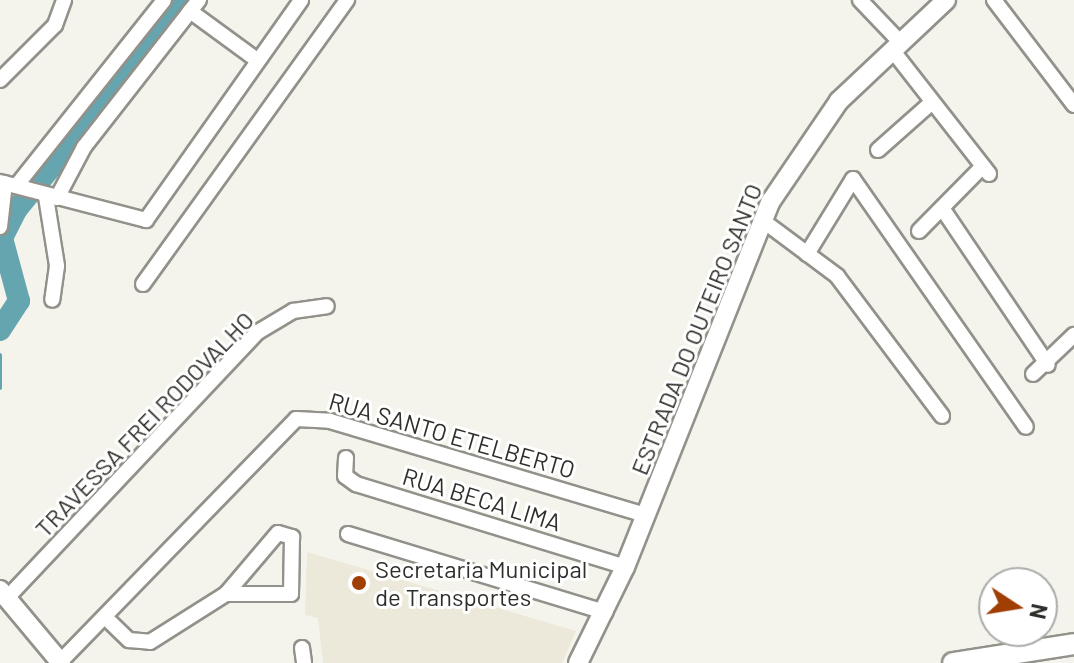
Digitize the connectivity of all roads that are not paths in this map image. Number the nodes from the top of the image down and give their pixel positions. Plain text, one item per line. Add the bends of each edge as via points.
1 (64, 0) edge
2 (164, 0) edge
3 (301, 0) edge
4 (347, 0) edge
5 (860, 0) edge
6 (946, 0) edge
7 (994, 0) edge
8 (195, 5) edge
9 (897, 47) junction
10 (257, 60) junction
11 (0, 80) edge
12 (932, 102) junction
13 (1074, 105) edge
14 (878, 150) dead end
15 (11, 185) edge
16 (49, 197) junction
17 (942, 208) junction
18 (762, 220) junction
19 (0, 227) edge
20 (919, 231) dead end
21 (807, 254) junction
22 (143, 284) dead end
23 (52, 300) dead end
24 (327, 306) dead end
25 (1074, 335) edge
26 (1048, 365) junction
27 (1033, 374) dead end
28 (942, 416) dead end
29 (1026, 427) dead end
30 (346, 458) dead end
31 (646, 515) junction
32 (348, 534) dead end
33 (625, 567) junction
34 (3, 594) edge
35 (226, 594) junction
36 (605, 612) junction
37 (106, 618) junction
38 (596, 632) junction
39 (1074, 644) edge
40 (1043, 654) edge
41 (60, 662) edge
42 (578, 663) edge
43 (588, 663) edge
44 (953, 663) edge

1 - 11 street via 55,25
2 - 15 street
3 - 10 street
4 - 22 street
5 - 9 street
6 - 9 street, ESTRADA DO OUTEIRO SANTO
7 - 13 street
8 - 10 street
8 - 16 street
9 - 12 street
9 - 18 street, ESTRADA DO OUTEIRO SANTO via 825,119
10 - 16 street via 146,220 123,219 77,197
12 - 14 street
12 - 17 street via 986,170
15 - 16 street
15 - 19 street
16 - 23 street via 44,219 57,266
17 - 20 street
17 - 26 street
18 - 21 street
18 - 31 street, ESTRADA DO OUTEIRO SANTO
21 - 28 street via 845,285
21 - 29 street via 853,179
24 - 34 street, TRAVESSA FREI RODOVALHO via 293,311 258,332
25 - 26 street
26 - 27 street
30 - 33 street, RUA BECA LIMA via 349,481
31 - 33 street, ESTRADA DO OUTEIRO SANTO
31 - 37 street, RUA SANTO ETELBERTO via 330,421 296,419
32 - 36 street
33 - 36 street, ESTRADA DO OUTEIRO SANTO
34 - 41 street
35 - 35 street via 291,594 292,537 278,533
35 - 37 street via 150,642 129,640
36 - 38 street, ESTRADA DO OUTEIRO SANTO
37 - 41 street, RUA SANTO ETELBERTO
38 - 42 street, ESTRADA DO OUTEIRO SANTO
38 - 43 street, ESTRADA DO OUTEIRO SANTO
39 - 40 main road
40 - 44 main road

